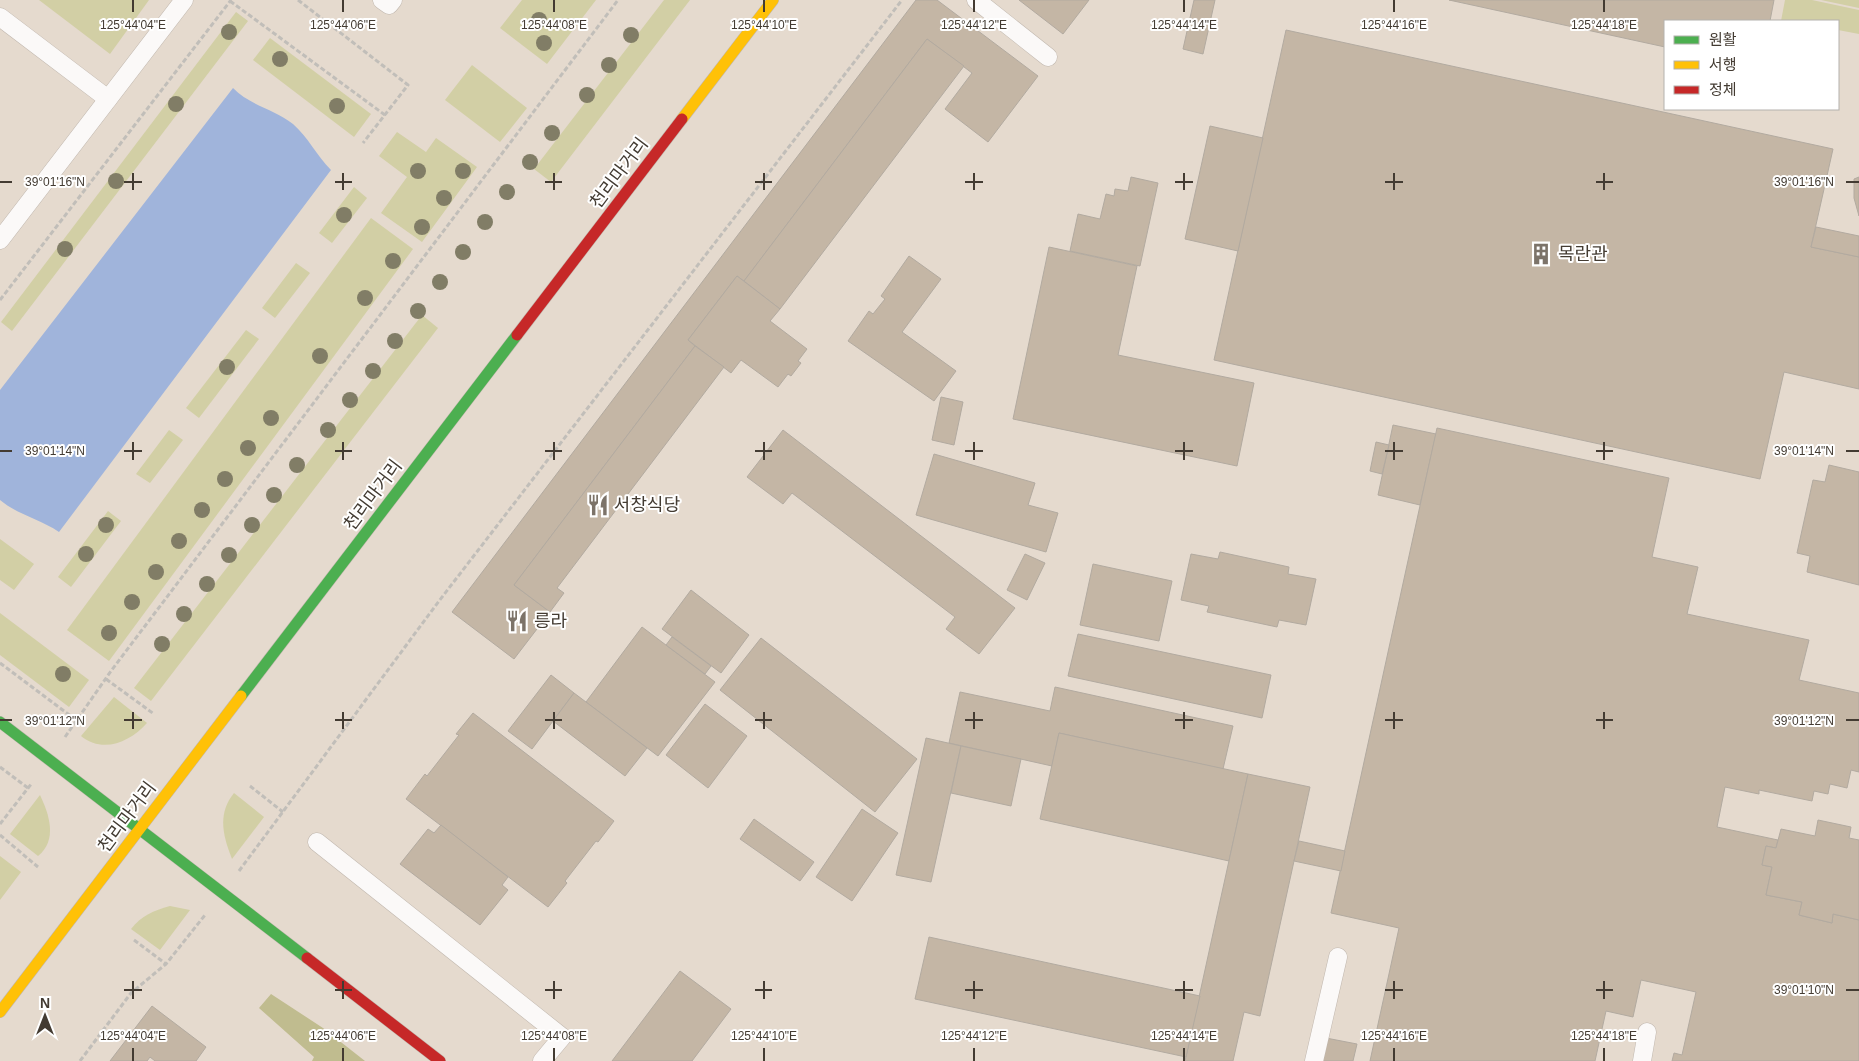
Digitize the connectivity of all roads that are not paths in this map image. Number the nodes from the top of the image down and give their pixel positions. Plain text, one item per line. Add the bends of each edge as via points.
1 (184, 0) edge
2 (382, 0) edge
3 (393, 0) edge
4 (774, 0) edge
5 (976, 0) edge
6 (0, 17) edge
7 (1048, 56) dead end
8 (108, 99) junction
9 (0, 240) edge
10 (0, 722) edge
11 (140, 829) junction
12 (317, 842) dead end
13 (1338, 957) dead end
14 (0, 1012) edge
15 (1647, 1032) dead end
16 (440, 1061) edge
17 (542, 1061) edge
18 (1314, 1061) edge
19 (1642, 1061) edge

1 - 8 lane
2 - 3 lane via 389,5
4 - 11 main road, 천리마거리
5 - 7 lane
6 - 8 lane
8 - 9 lane
10 - 11 main road
11 - 14 main road, 천리마거리
11 - 16 main road
12 - 17 lane via 562,1037
13 - 18 lane
15 - 19 lane

